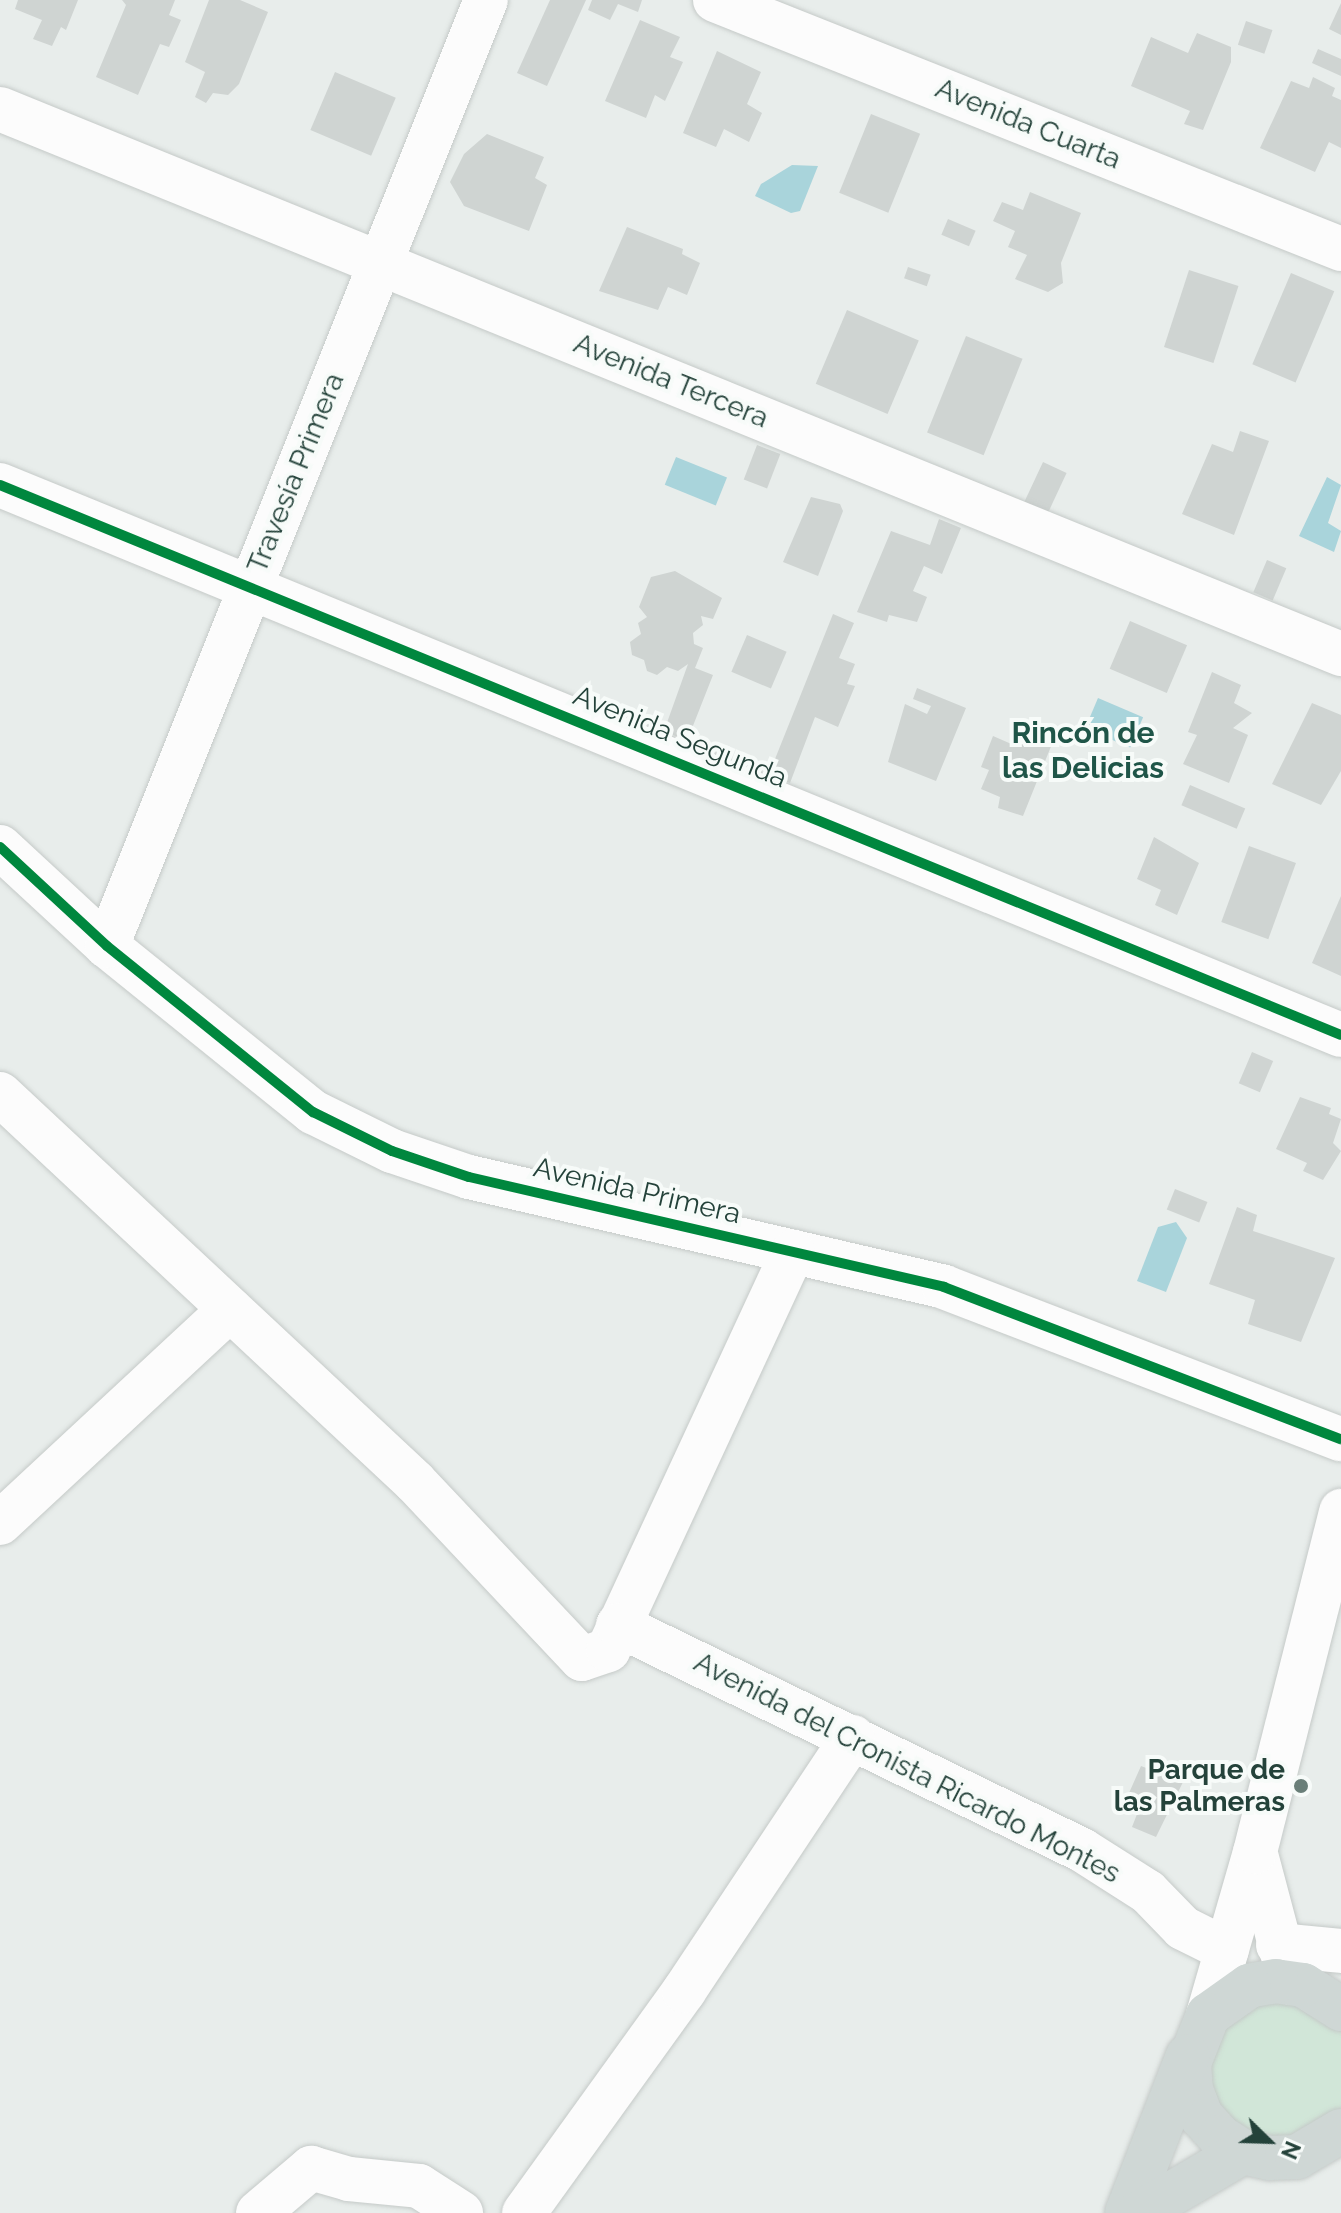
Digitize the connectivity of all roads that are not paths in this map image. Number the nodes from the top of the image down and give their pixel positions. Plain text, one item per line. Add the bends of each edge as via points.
1 (486, 0) edge
2 (715, 0) edge
3 (0, 109) edge
4 (1341, 249) edge
5 (380, 263) junction
6 (0, 485) edge
7 (250, 587) junction
8 (1341, 654) edge
9 (0, 847) edge
10 (107, 946) junction
11 (1341, 1035) edge
12 (0, 1094) edge
13 (793, 1252) junction
14 (230, 1309) junction
15 (1341, 1439) edge
16 (1340, 1522) edge
17 (0, 1523) edge
18 (618, 1625) junction
19 (853, 1737) junction
20 (1255, 1852) junction
21 (1227, 1950) junction
22 (1341, 1951) edge
23 (1284, 1964) junction
24 (1341, 2009) edge
25 (1202, 2025) junction
26 (1341, 2131) edge
27 (1243, 2152) junction
28 (258, 2213) edge
29 (461, 2213) edge
30 (524, 2213) edge
31 (1127, 2213) edge
32 (1139, 2213) edge

1 - 5 street, Travesía Primera
2 - 4 street, Avenida Cuarta
3 - 5 street, Avenida Tercera
5 - 7 street, Travesía Primera
5 - 8 street, Avenida Tercera
6 - 7 street, Avenida Segunda
7 - 10 street, Travesía Primera
7 - 11 street, Avenida Segunda
9 - 10 street, Avenida Primera
10 - 13 street, Avenida Primera via 313,1112 392,1151 469,1177
12 - 14 street
13 - 15 street, Avenida Primera via 944,1287
13 - 18 street
14 - 17 street
14 - 18 street via 415,1482 582,1659 608,1650
16 - 20 street
18 - 19 street, Avenida del Cronista Ricardo Montes
19 - 21 street, Avenida del Cronista Ricardo Montes via 1082,1850 1148,1892 1183,1928
19 - 30 street via 684,1991
20 - 21 street
20 - 23 street
21 - 25 street
22 - 23 street
23 - 24 main road
23 - 25 main road
25 - 27 main road via 1189,2063 1191,2090 1201,2116
25 - 31 main road
26 - 27 main road via 1297,2157
27 - 32 main road
28 - 29 street via 311,2168 349,2179 419,2186

